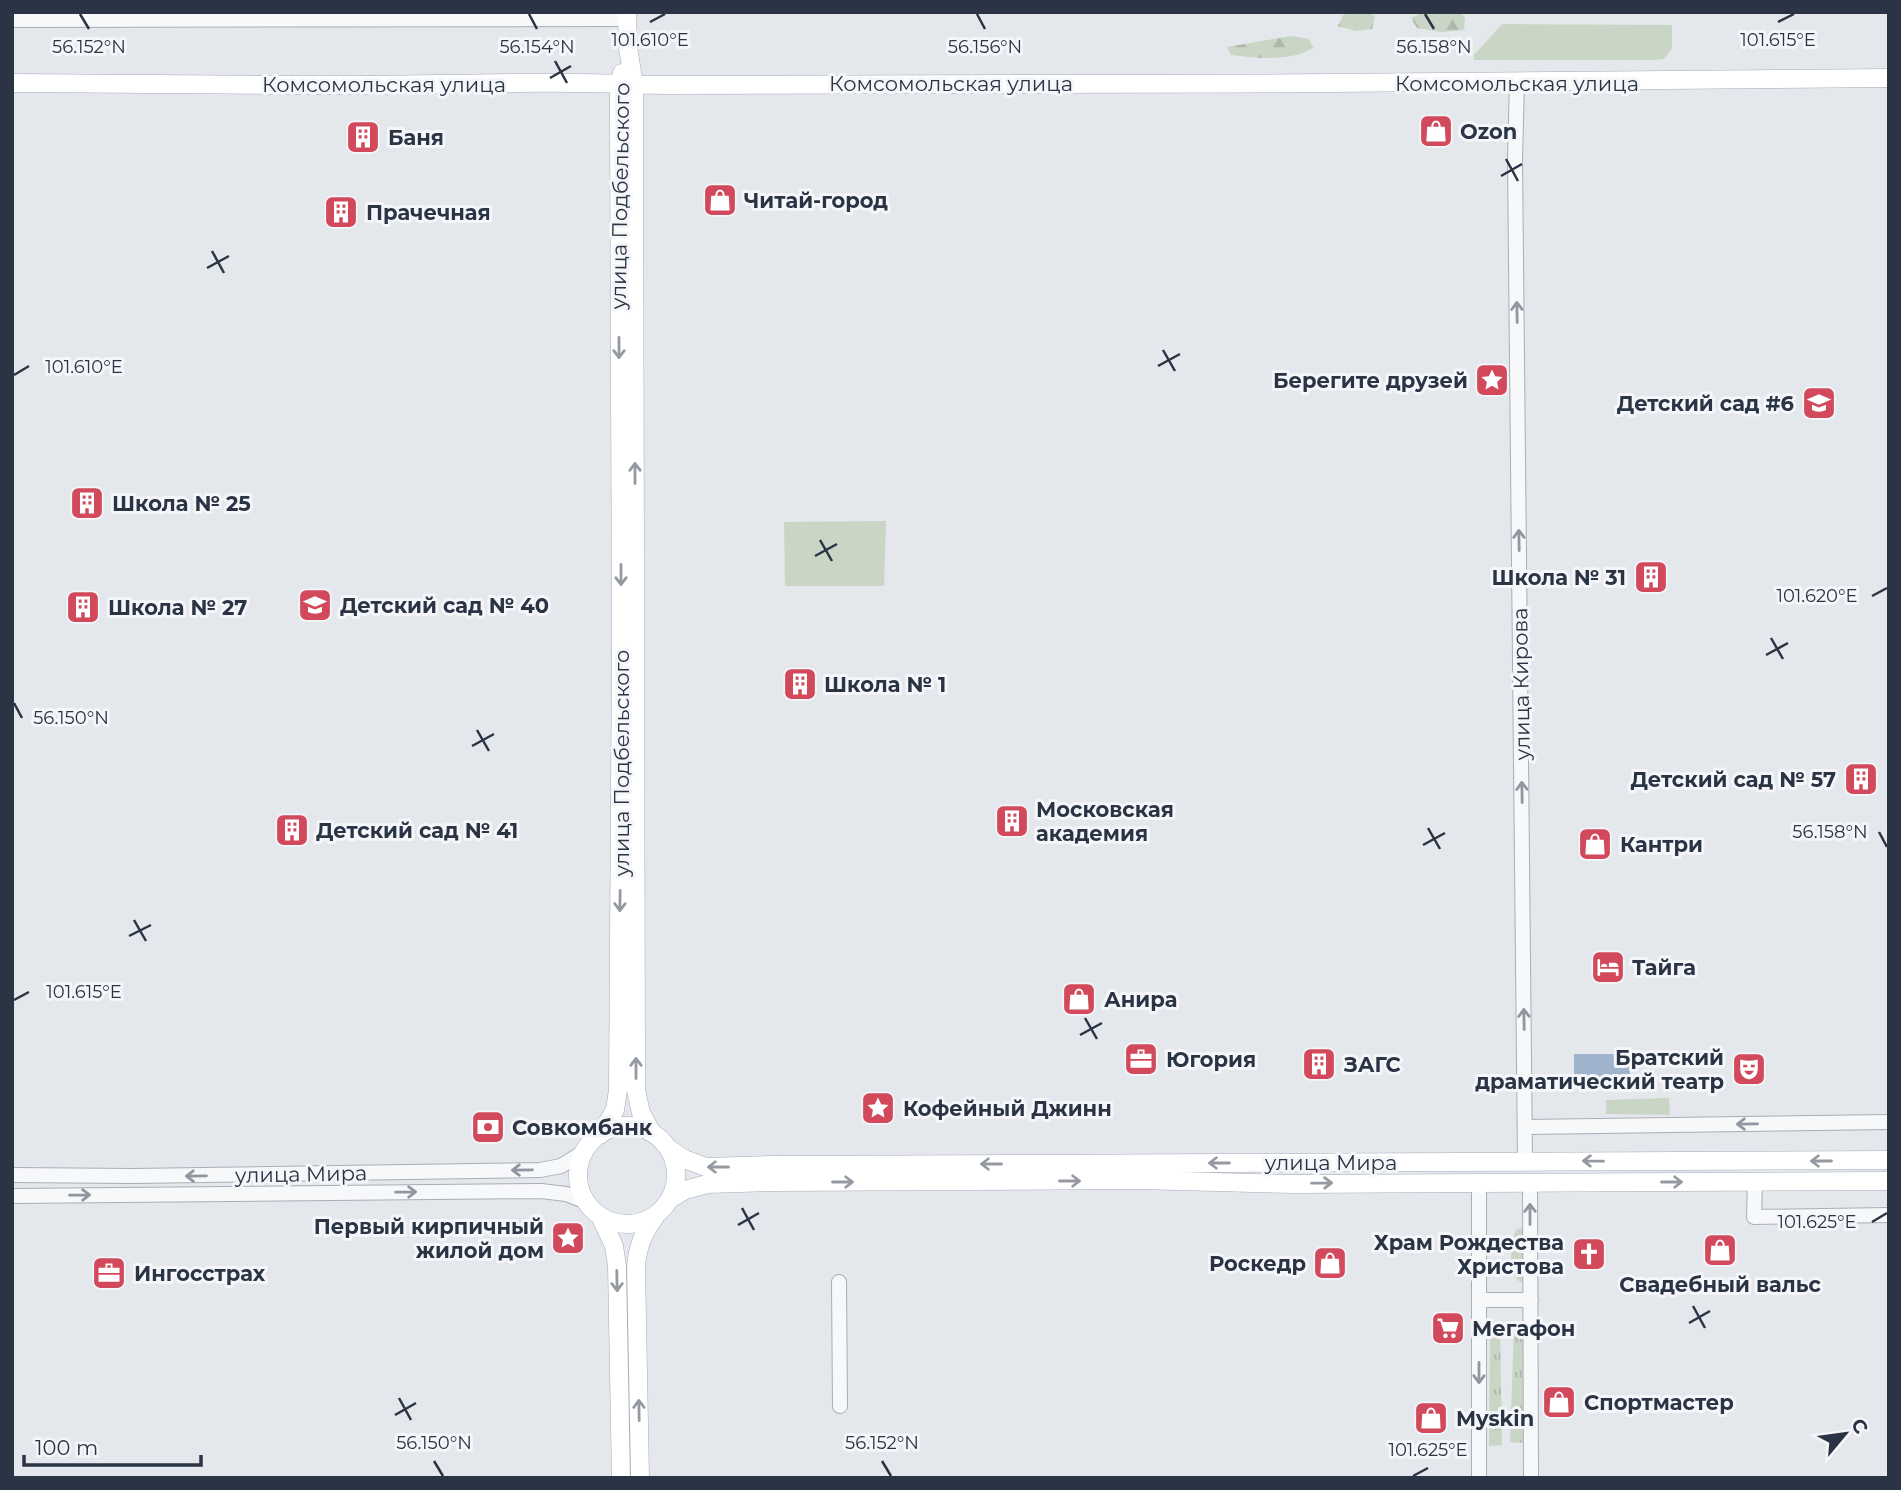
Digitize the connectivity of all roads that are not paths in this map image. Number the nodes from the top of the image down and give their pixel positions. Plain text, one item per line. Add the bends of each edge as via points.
1 (627, 15) edge
2 (154, 16) edge
3 (12, 20) edge
4 (1889, 78) edge
5 (1517, 80) junction
6 (12, 83) edge
7 (627, 84) junction
8 (626, 283) junction
9 (1889, 1122) edge
10 (1525, 1126) junction
11 (652, 1133) junction
12 (600, 1135) junction
13 (668, 1148) junction
14 (585, 1151) junction
15 (1889, 1160) edge
16 (1525, 1161) junction
17 (1621, 1162) junction
18 (1294, 1163) junction
19 (774, 1174) junction
20 (12, 1175) edge
21 (1889, 1181) edge
22 (1479, 1182) junction
23 (1530, 1182) junction
24 (1622, 1182) junction
25 (1755, 1182) junction
26 (1294, 1184) junction
27 (12, 1196) edge
28 (670, 1199) junction
29 (586, 1202) junction
30 (657, 1214) junction
31 (1889, 1215) edge
32 (600, 1216) junction
33 (839, 1282) dead end
34 (1479, 1300) junction
35 (1531, 1300) junction
36 (840, 1406) dead end
37 (621, 1478) edge
38 (640, 1478) edge
39 (1479, 1478) edge
40 (1531, 1478) edge

1 - 2 street
1 - 7 main road, улица Подбельского
2 - 3 street
4 - 5 main road, Комсомольская улица
5 - 7 main road, Комсомольская улица
10 -> 5 street, улица Кирова
6 - 7 main road, Комсомольская улица
7 - 8 main road, улица Подбельского
11 -> 8 main road, улица Подбельского via 636,1090 637,809
8 -> 12 main road, улица Подбельского via 618,1083 615,1110
9 -> 10 street
10 - 16 street, улица Кирова
11 - 12 main road via 631,1126
11 - 13 main road
12 - 14 main road
19 -> 13 main road via 706,1167
13 - 28 main road via 676,1178
14 -> 20 street, улица Мира via 561,1166 540,1170
14 - 29 main road via 579,1172
15 -> 17 main road, улица Мира
17 -> 16 main road, улица Мира
16 - 18 main road, улица Мира
17 - 24 main road
18 -> 19 main road, улица Мира
18 - 26 main road
19 -> 26 main road, улица Мира
19 - 28 main road via 707,1184
21 - 25 main road, улица Мира
22 - 23 main road, улица Мира
26 -> 22 main road, улица Мира
22 - 34 street
23 - 24 main road, улица Мира
35 -> 23 street
24 -> 25 main road, улица Мира
25 - 31 street via 1754,1217
27 -> 29 street, улица Мира via 541,1191
28 - 30 main road
29 - 32 main road
30 - 32 main road via 629,1224
38 -> 30 main road via 636,1266 643,1233
32 -> 37 main road via 614,1246 617,1266
33 - 36 street
34 - 35 street
34 -> 39 street
35 - 40 street

